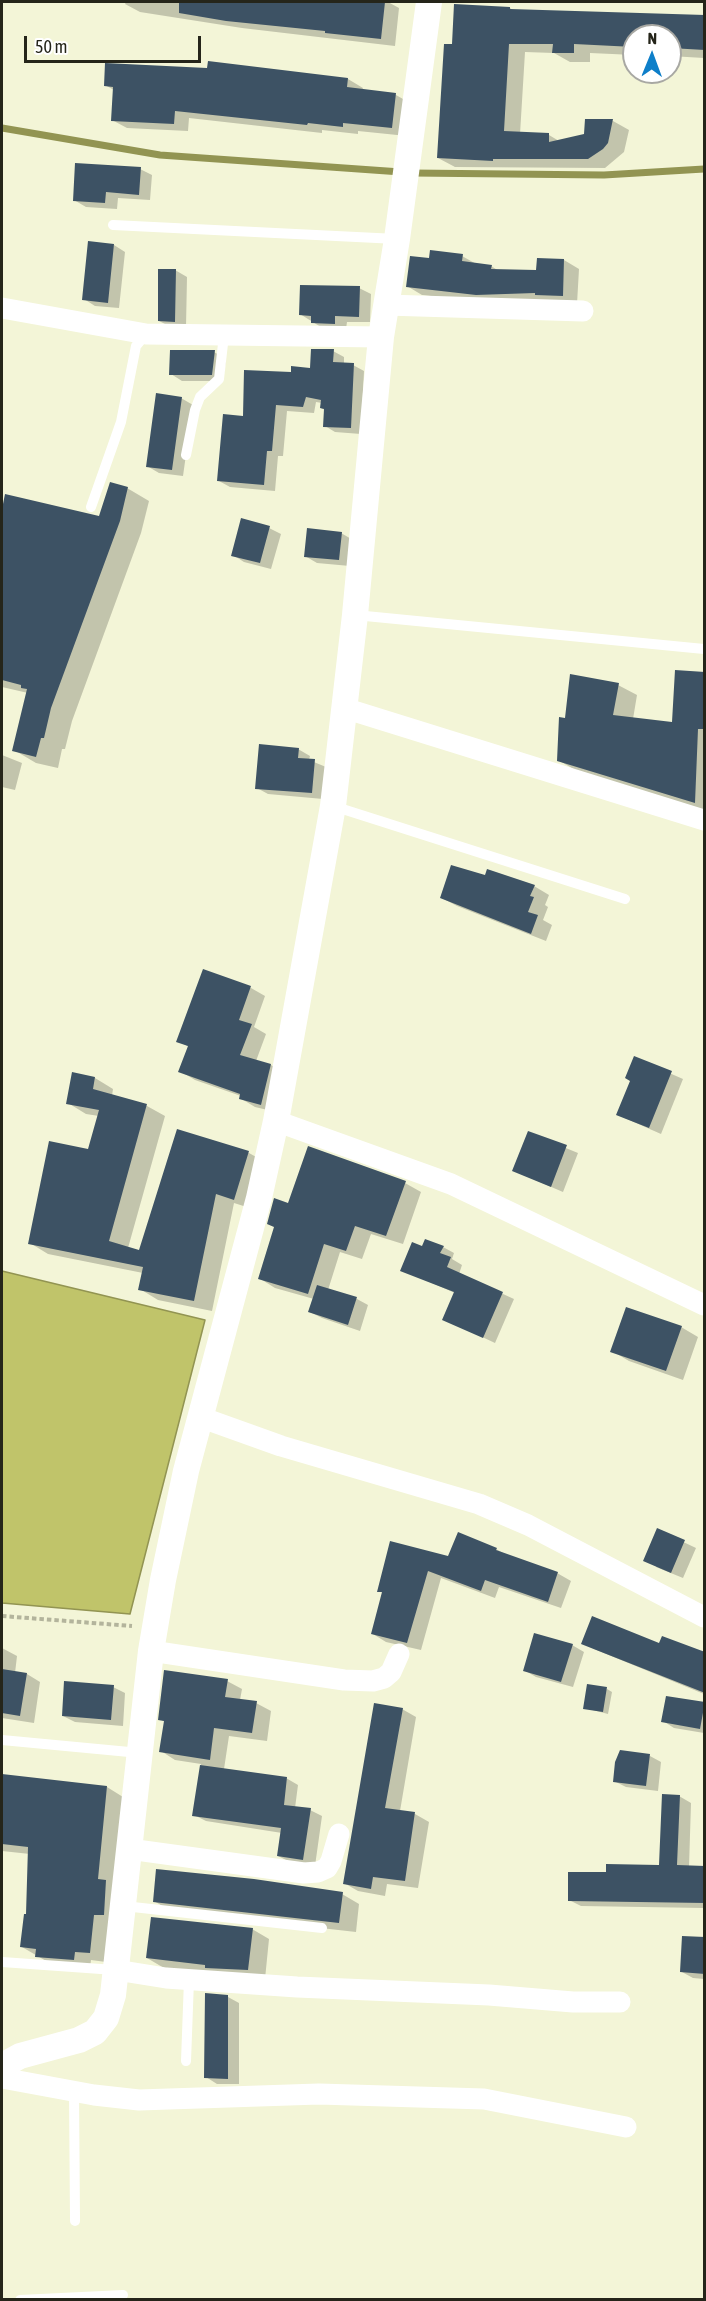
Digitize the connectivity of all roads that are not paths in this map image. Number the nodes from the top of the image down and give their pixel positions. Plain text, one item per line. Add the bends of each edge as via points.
1 (429, 2) edge
2 (113, 225) dead end
3 (397, 239) junction
4 (386, 305) junction
5 (2, 308) edge
6 (583, 311) dead end
7 (146, 334) junction
8 (224, 335) junction
9 (381, 337) junction
10 (186, 455) dead end
11 (90, 507) dead end
12 (355, 615) junction
13 (705, 649) edge
14 (344, 708) junction
15 (333, 806) junction
16 (705, 820) edge
17 (625, 899) dead end
18 (276, 1121) junction
19 (705, 1305) edge
20 (200, 1417) junction
21 (705, 1617) edge
22 (153, 1639) junction
23 (399, 1654) dead end
24 (2, 1740) edge
25 (140, 1753) junction
26 (339, 1834) dead end
27 (129, 1849) junction
28 (123, 1906) junction
29 (322, 1928) dead end
30 (2, 1962) edge
31 (116, 1970) junction
32 (189, 1980) junction
33 (620, 2001) dead end
34 (186, 2061) dead end
35 (3, 2067) edge
36 (74, 2091) junction
37 (626, 2127) dead end
38 (75, 2221) dead end
39 (123, 2295) dead end
40 (20, 2300) edge

1 - 3 street
2 - 3 lane
3 - 4 street
4 - 6 street
4 - 9 street
5 - 7 street
7 - 8 street
7 - 11 lane via 136,346 121,422
8 - 9 street
8 - 10 lane via 219,379 200,397
9 - 12 street
12 - 13 lane
12 - 14 street
14 - 15 street
14 - 16 street
15 - 17 lane
15 - 18 street
18 - 19 street via 451,1184
18 - 20 street
20 - 21 street via 280,1446 479,1504 528,1525
20 - 22 street
22 - 23 street via 344,1680 384,1678 392,1672
22 - 25 street
24 - 25 lane
25 - 27 street
26 - 27 street via 327,1868 304,1873
27 - 28 street
28 - 29 lane
28 - 31 street
30 - 31 lane
31 - 32 street
31 - 35 street via 106,2018 95,2032 20,2056
32 - 33 street via 573,2002
32 - 34 lane
35 - 36 street
36 - 37 street via 139,2100 319,2094 484,2099
36 - 38 lane
39 - 40 lane

